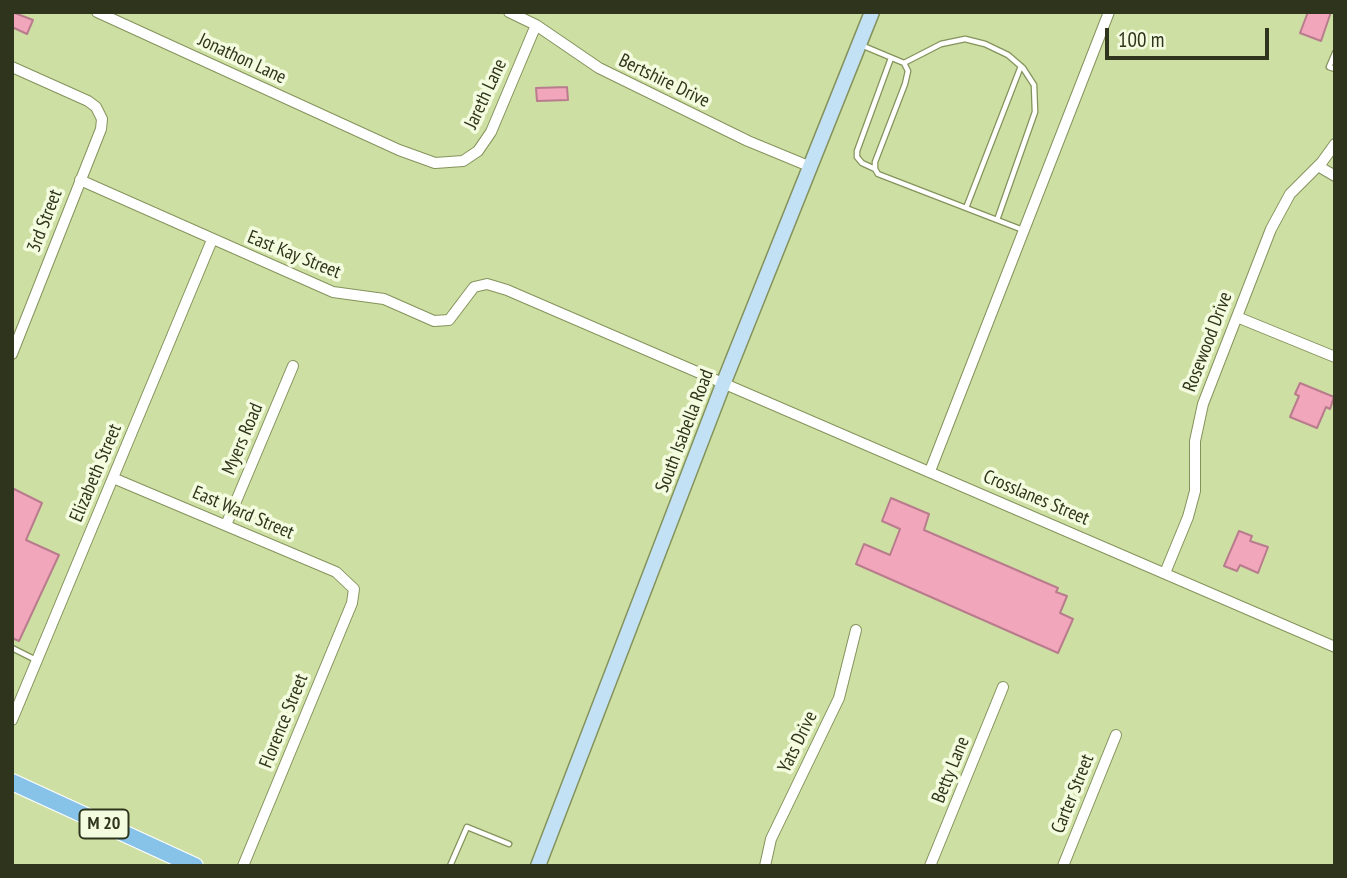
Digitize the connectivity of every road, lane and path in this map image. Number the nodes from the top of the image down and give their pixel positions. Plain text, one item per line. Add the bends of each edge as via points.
1 (97, 12) edge
2 (509, 12) edge
3 (873, 12) edge
4 (1109, 12) edge
5 (536, 25) junction
6 (860, 44) junction
7 (1335, 53) edge
8 (891, 58) junction
9 (904, 63) junction
10 (1021, 66) junction
11 (12, 67) edge
12 (1335, 69) edge
13 (372, 138) joint
14 (1335, 144) edge
15 (1318, 166) junction
16 (811, 167) junction
17 (875, 169) junction
18 (1335, 176) edge
19 (80, 180) junction
20 (966, 208) junction
21 (997, 220) junction
22 (1024, 230) junction
23 (212, 240) junction
24 (1237, 317) junction
25 (12, 354) edge
26 (1335, 357) edge
27 (293, 366) dead end
28 (724, 382) junction
29 (930, 471) junction
30 (113, 478) junction
31 (226, 525) junction
32 (1165, 573) junction
33 (354, 589) joint
34 (856, 630) dead end
35 (1335, 647) edge
36 (14, 649) edge
37 (12, 659) edge
38 (37, 661) junction
39 (1003, 687) dead end
40 (12, 720) edge
41 (1116, 735) dead end
42 (12, 782) edge
43 (509, 844) dead end
44 (195, 866) edge
45 (243, 866) edge
46 (450, 866) edge
47 (538, 866) edge
48 (765, 866) edge
49 (930, 866) edge
50 (1063, 866) edge

1 - 13 street, Jonathon Lane
2 - 5 street, Bertshire Drive
3 - 6 main road, South Isabella Road
4 - 22 street
5 - 13 street, Jareth Lane via 491,132 471,156 435,163
5 - 16 street, Bertshire Drive via 599,68
6 - 8 lane
6 - 16 main road, South Isabella Road
7 - 12 lane via 1329,67
8 - 9 lane
8 - 17 lane via 857,151 862,163
9 - 10 lane via 941,44 965,39 1008,55
9 - 17 lane via 908,71 905,84
10 - 20 lane
10 - 21 lane via 1034,85 1035,112
11 - 19 street via 96,107 101,129
14 - 15 street, Rosewood Drive
15 - 18 street
15 - 24 street, Rosewood Drive via 1280,210
16 - 28 main road, South Isabella Road
17 - 20 lane
19 - 23 street, East Kay Street
19 - 25 street, 3rd Street
20 - 21 lane
21 - 22 lane
22 - 29 street
23 - 28 street, East Kay Street via 332,292 384,299 434,321 449,320 474,286 487,284
23 - 30 street, Elizabeth Street
24 - 26 street
24 - 32 street, Rosewood Drive via 1197,424 1195,491
27 - 31 street, Myers Road
28 - 29 street, Crosslanes Street
28 - 47 main road, South Isabella Road
29 - 32 street, Crosslanes Street
30 - 31 street, East Ward Street
30 - 38 street, Elizabeth Street
31 - 33 street, East Ward Street via 336,572
32 - 35 street, Crosslanes Street
33 - 45 street, Florence Street
34 - 48 street, Yats Drive via 839,698 771,839
36 - 37 lane
36 - 38 lane
38 - 40 street, Elizabeth Street
39 - 49 street, Betty Lane
41 - 50 street, Carter Street
42 - 44 main road, M 20
43 - 46 lane via 467,827

